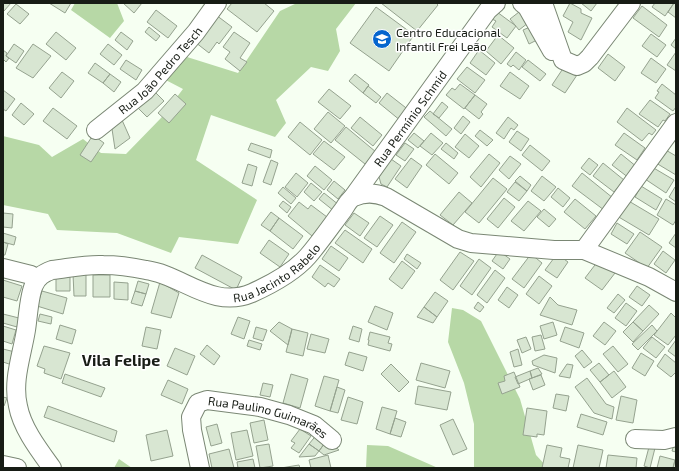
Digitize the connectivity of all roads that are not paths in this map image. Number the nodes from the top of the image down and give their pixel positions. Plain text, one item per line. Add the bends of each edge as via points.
1 (217, 3) edge
2 (496, 3) edge
3 (522, 3) edge
4 (543, 3) edge
5 (631, 3) edge
6 (563, 60) junction
7 (676, 123) edge
8 (96, 130) dead end
9 (352, 197) junction
10 (584, 250) junction
11 (3, 268) edge
12 (36, 280) junction
13 (676, 292) edge
14 (12, 413) edge
15 (676, 437) edge
16 (635, 439) dead end
17 (332, 440) dead end
18 (3, 465) edge
19 (17, 468) edge
20 (52, 468) edge
21 (200, 468) edge

1 - 8 street, Rua João Pedro Tesch via 196,32 145,91
2 - 9 street, Rua Permínio Schmid via 488,10
3 - 6 street via 527,7 551,50
4 - 6 street
5 - 6 street via 590,58 577,66
7 - 10 street
9 - 10 street via 376,193 458,239 471,243
9 - 12 street, Rua Jacinto Rabelo via 297,267 241,297 230,298 197,290 171,277 147,270 102,265 52,270
10 - 13 street via 649,277
11 - 12 street via 31,275
12 - 14 street
14 - 20 street
15 - 16 street via 664,440
17 - 21 street, Rua Paulino Guimarães via 314,425 289,415 260,407 207,400 198,404 191,417
18 - 19 street

